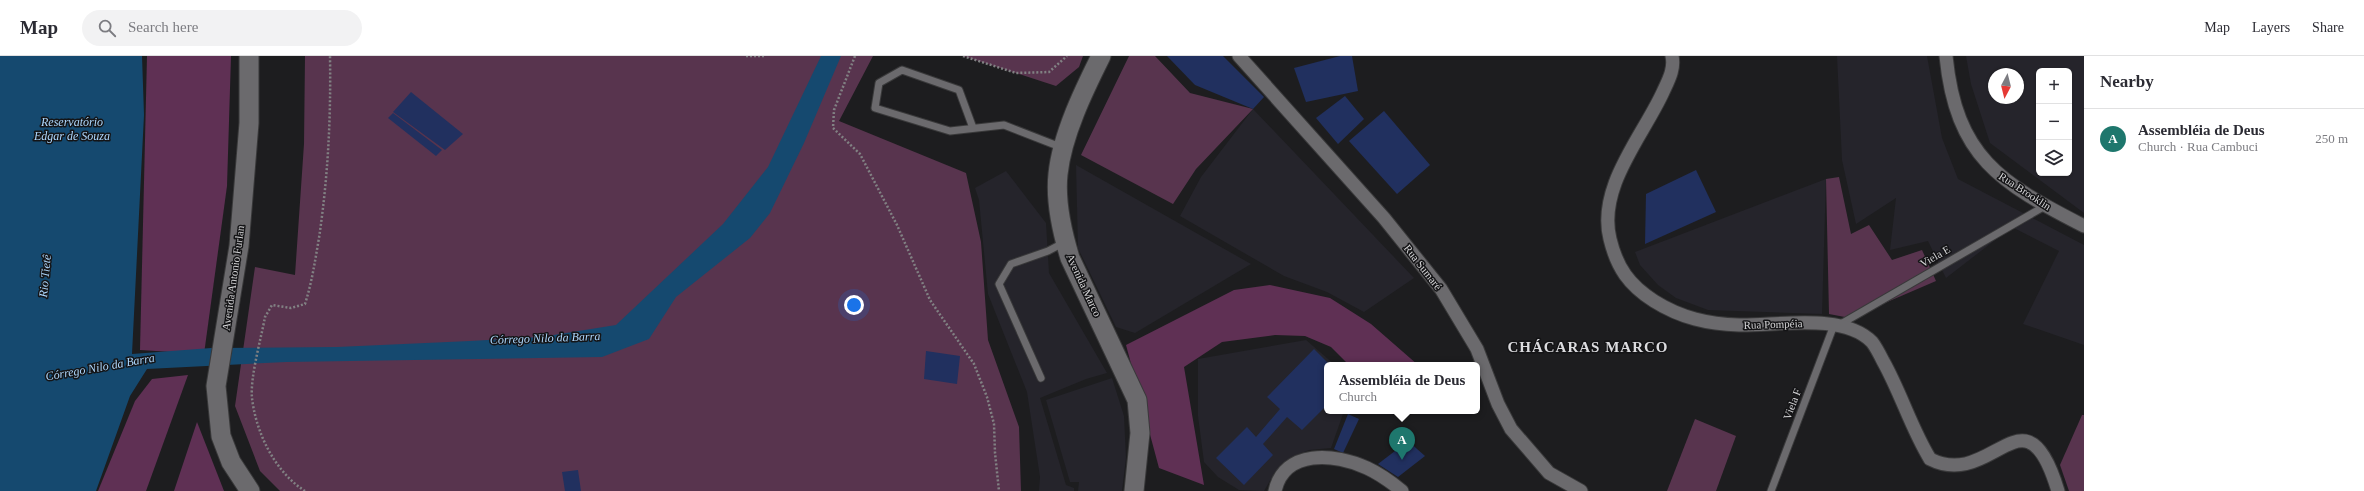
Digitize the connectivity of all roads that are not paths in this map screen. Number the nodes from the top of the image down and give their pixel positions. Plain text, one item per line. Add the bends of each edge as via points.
1 (249, 56) edge
2 (1101, 56) edge
3 (1239, 56) edge
4 (1672, 56) edge
5 (1946, 56) edge
6 (973, 128) junction
7 (1063, 148) junction
8 (2045, 206) junction
9 (2084, 226) edge
10 (1065, 242) junction
11 (1836, 325) junction
12 (1041, 378) dead end
13 (250, 491) edge
14 (1134, 491) edge
15 (1275, 491) edge
16 (1402, 491) edge
17 (1581, 491) edge
18 (1771, 491) edge
19 (2058, 491) edge

1 - 13 main road, Avenida Antonio Furlan via 249,123 239,246 216,386 221,436 231,462
2 - 7 main road, Avenida Marco via 1079,103
3 - 17 street, Rua Sumaré via 1384,218 1441,289 1477,349 1498,404 1511,429 1549,473
4 - 11 street, Rua Pompéia via 1671,76 1612,189 1608,219 1609,236 1616,263 1646,296 1671,312 1693,320 1740,325 1804,322
5 - 8 street, Rua Brooklin via 1954,106 1965,132 1998,175
6 - 6 lane via 950,131 875,108 879,83 902,70 959,90
6 - 7 lane via 1004,125
7 - 10 main road, Avenida Marco via 1058,173 1058,199
8 - 9 street, Rua Brooklin
8 - 11 lane, Viela E
10 - 12 lane via 1011,264 999,284
10 - 14 main road, Avenida Marco via 1070,258 1137,400 1140,433
11 - 18 lane, Viela F
11 - 19 street, Rua Pompéia via 1872,342 1893,379 1930,459 1942,466 1963,468 2015,443 2032,443 2041,450
15 - 16 street via 1276,483 1290,465 1304,458 1318,457 1365,467

